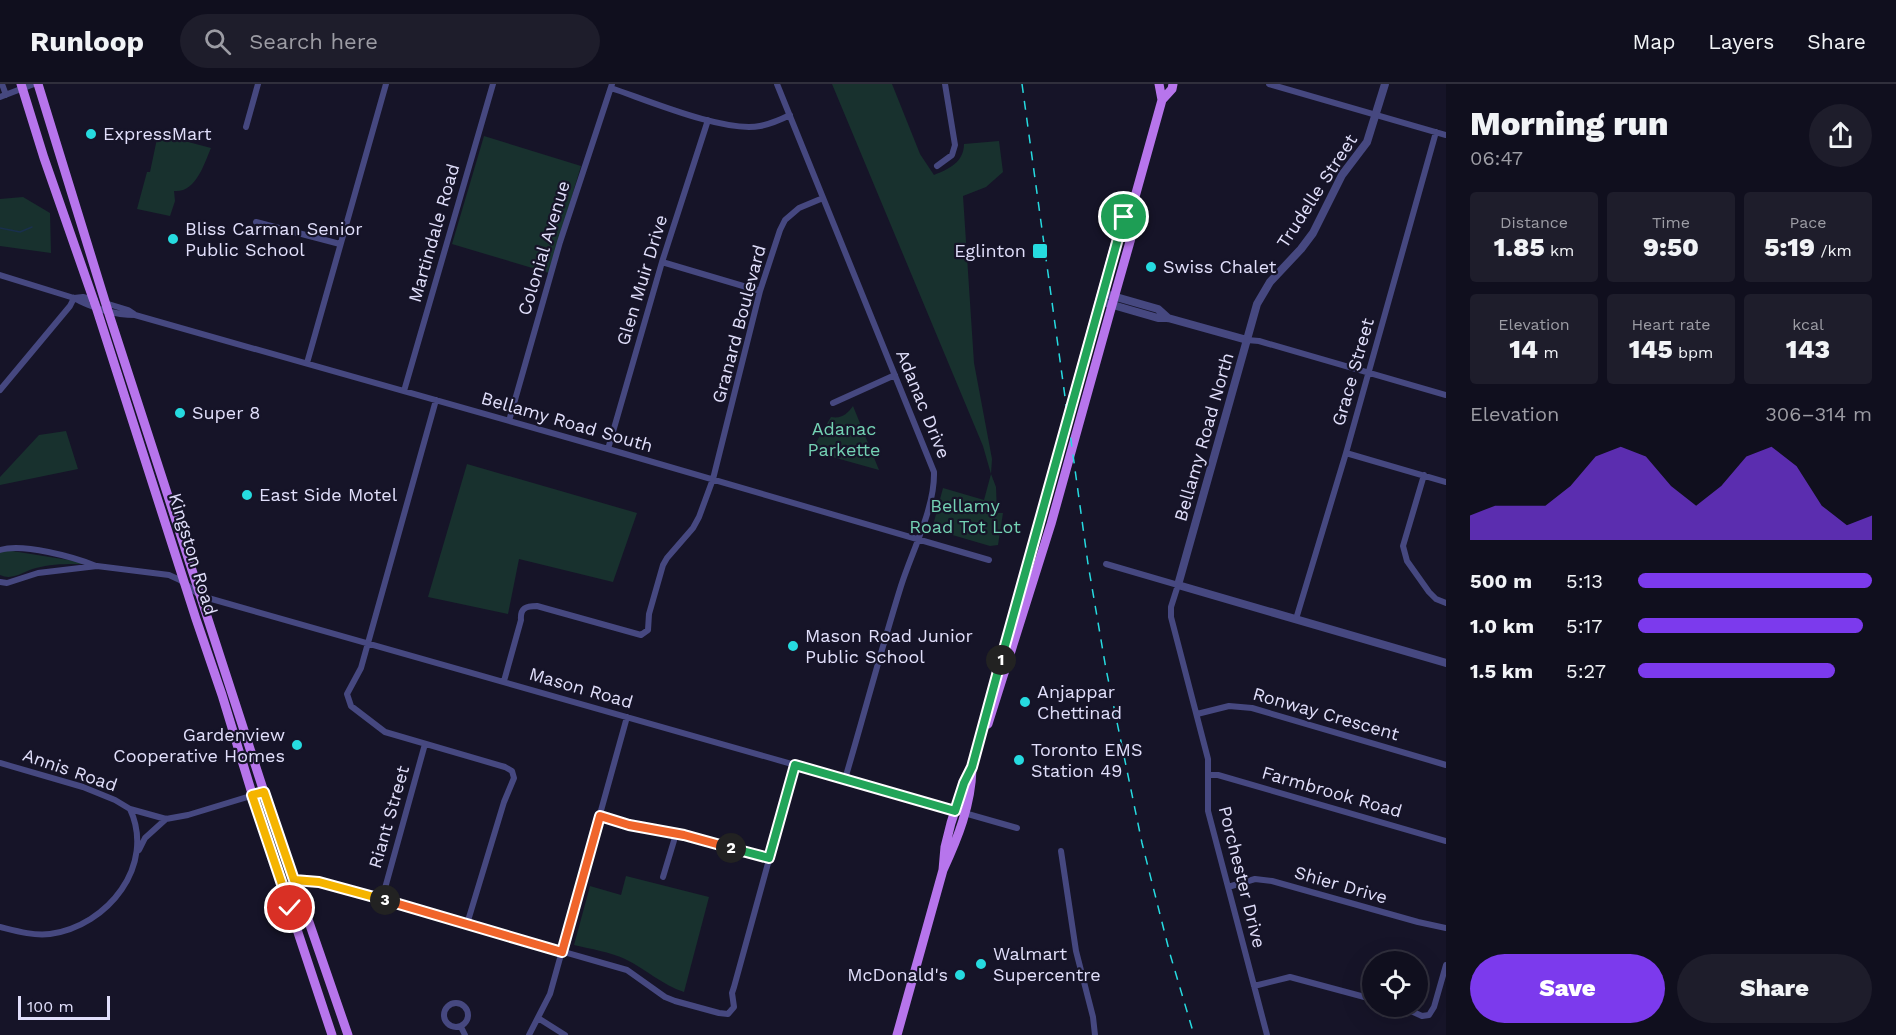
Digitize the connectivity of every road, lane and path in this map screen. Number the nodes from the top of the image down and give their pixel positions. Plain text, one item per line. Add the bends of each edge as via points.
1 (2, 84) edge
2 (36, 84) edge
3 (258, 84) edge
4 (386, 84) edge
5 (493, 84) edge
6 (777, 84) edge
7 (945, 84) edge
8 (1159, 84) edge
9 (1173, 84) edge
10 (1269, 84) edge
11 (1385, 84) edge
12 (22, 86) edge
13 (611, 86) edge
14 (3, 96) edge
15 (1162, 100) junction
16 (790, 115) junction
17 (1376, 115) junction
18 (708, 120) junction
19 (246, 128) dead end
20 (1436, 132) junction
21 (1446, 135) edge
22 (937, 166) dead end
23 (823, 198) junction
24 (1133, 204) junction
25 (256, 222) dead end
26 (340, 244) junction
27 (662, 262) junction
28 (0, 275) edge
29 (760, 291) junction
30 (1101, 297) junction
31 (74, 298) junction
32 (1114, 301) junction
33 (101, 305) junction
34 (1247, 340) junction
35 (306, 363) junction
36 (1369, 373) junction
37 (895, 375) junction
38 (0, 390) edge
39 (404, 391) junction
40 (1446, 395) edge
41 (436, 400) junction
42 (833, 403) dead end
43 (509, 421) junction
44 (608, 449) junction
45 (1346, 453) junction
46 (1424, 475) junction
47 (713, 479) junction
48 (1446, 482) edge
49 (920, 538) junction
50 (0, 550) edge
51 (989, 560) dead end
52 (1106, 564) dead end
53 (97, 566) junction
54 (0, 582) edge
55 (188, 585) junction
56 (1178, 585) junction
57 (201, 596) junction
58 (1446, 603) edge
59 (1296, 619) junction
60 (367, 643) junction
61 (1446, 663) edge
62 (504, 681) junction
63 (1197, 714) junction
64 (627, 717) junction
65 (981, 737) junction
66 (425, 744) junction
67 (243, 761) junction
68 (0, 763) edge
69 (255, 763) junction
70 (795, 765) junction
71 (1446, 765) edge
72 (972, 767) junction
73 (1209, 775) junction
74 (845, 779) junction
75 (264, 792) junction
76 (252, 795) junction
77 (130, 808) junction
78 (955, 811) junction
79 (965, 814) junction
80 (600, 816) junction
81 (166, 819) junction
82 (1017, 828) dead end
83 (676, 834) junction
84 (1446, 841) edge
85 (1061, 851) dead end
86 (138, 853) junction
87 (769, 858) junction
88 (943, 870) junction
89 (663, 877) dead end
90 (294, 880) junction
91 (1228, 887) junction
92 (381, 899) junction
93 (467, 924) junction
94 (0, 927) edge
95 (1446, 928) edge
96 (562, 952) junction
97 (1446, 965) edge
98 (1254, 986) junction
99 (1362, 996) edge
100 (1428, 1015) edge
101 (538, 1018) junction
102 (461, 1027) junction
103 (332, 1035) edge
104 (348, 1035) edge
105 (465, 1035) edge
106 (529, 1035) edge
107 (565, 1035) edge
108 (897, 1035) edge
109 (1095, 1035) edge
110 (1267, 1035) edge

1 - 14 street
2 - 12 street
2 - 33 main road, Kingston Road
3 - 19 street
4 - 26 street
5 - 39 street, Martindale Road
6 - 16 street, Adanac Drive
7 - 22 street via 955,145 952,155
8 - 15 main road
9 - 15 main road
10 - 17 street
11 - 17 street, Trudelle Street
12 - 14 street
12 - 33 main road, Kingston Road via 44,158
13 - 18 street
13 - 43 street, Colonial Avenue via 560,242
15 - 24 main road
16 - 18 street via 759,127
16 - 23 street, Adanac Drive
17 - 20 street
17 - 34 street, Trudelle Street via 1367,142 1341,175 1312,233 1264,291
18 - 27 street, Glen Muir Drive
20 - 21 street
20 - 36 street, Grace Street
23 - 29 street, Granard Boulevard via 799,208 784,220
23 - 37 street, Adanac Drive
24 - 30 main road via 1122,220
24 - 32 main road via 1135,224
25 - 26 street
26 - 35 street
27 - 29 street
27 - 44 street, Glen Muir Drive
28 - 31 street, Bellamy Road South
29 - 47 street, Granard Boulevard
30 - 32 street, Bellamy Road North
30 - 65 main road
31 - 33 street, Bellamy Road South
31 - 38 street
32 - 34 street, Bellamy Road North via 1158,318
32 - 65 main road via 1051,524 991,718
33 - 35 street, Bellamy Road South
33 - 55 main road, Kingston Road
33 - 57 main road, Kingston Road
34 - 36 street
34 - 56 street, Bellamy Road North
35 - 39 street, Bellamy Road South
36 - 40 street
36 - 45 street, Grace Street
37 - 42 street
37 - 49 street, Adanac Drive via 934,472
39 - 41 street, Bellamy Road South
41 - 43 street, Bellamy Road South
41 - 60 street
43 - 44 street, Bellamy Road South
44 - 47 street, Bellamy Road South
45 - 46 street
45 - 59 street, Grace Street
46 - 48 street
46 - 58 street via 1403,546 1405,556 1429,592
47 - 49 street, Bellamy Road South
47 - 62 street, Granard Boulevard via 693,528 663,565 645,633 633,634 530,606 520,614
49 - 51 street, Bellamy Road South
49 - 74 street, Adanac Drive via 902,583
50 - 53 street via 18,548
52 - 56 street
53 - 54 street via 31,574 7,584
53 - 55 street via 169,575
55 - 57 street, Mason Road
55 - 67 main road, Kingston Road
56 - 59 street
56 - 63 street, Porchester Drive via 1172,617
57 - 60 street, Mason Road
57 - 69 main road, Kingston Road
59 - 61 street
60 - 62 street, Mason Road
60 - 66 street via 359,673 348,690 350,703 385,732
62 - 64 street, Mason Road
63 - 71 street, Ronway Crescent via 1229,706 1252,708
63 - 73 street, Porchester Drive
64 - 70 street, Mason Road
64 - 80 street
65 - 72 main road
66 - 92 street, Riant Street
66 - 93 street via 505,767 514,778
67 - 69 main road
67 - 76 main road, Kingston Road
68 - 77 street, Annis Road via 82,786
69 - 75 main road, Kingston Road
70 - 74 street, Mason Road
70 - 87 street
72 - 78 main road
72 - 79 main road
73 - 84 street, Farmbrook Road
73 - 91 street, Porchester Drive via 1208,811
74 - 78 street, Mason Road
75 - 76 street
75 - 90 main road, Kingston Road
76 - 81 street
76 - 103 main road, Kingston Road
77 - 81 street, Annis Road
77 - 86 street via 136,822
78 - 79 street, Mason Road
78 - 88 main road
79 - 82 street, Mason Road
79 - 88 main road
80 - 83 street
80 - 96 street
81 - 86 street via 146,838
83 - 87 street
83 - 89 street
85 - 109 street
86 - 94 street via 120,892 84,923 49,934
87 - 96 street via 732,993 734,1007 728,1014 675,1001 627,970
88 - 108 main road
90 - 92 street via 319,882
90 - 104 main road, Kingston Road
91 - 95 street, Shier Drive via 1255,879 1272,881
91 - 98 street, Porchester Drive
92 - 93 street
93 - 96 street
96 - 101 street via 550,994
97 - 100 street
98 - 99 street via 1290,976
98 - 110 street, Porchester Drive
101 - 106 street
101 - 107 street
102 - 102 street via 466,1020 466,1008 452,1003 444,1011 444,1019
102 - 105 street

